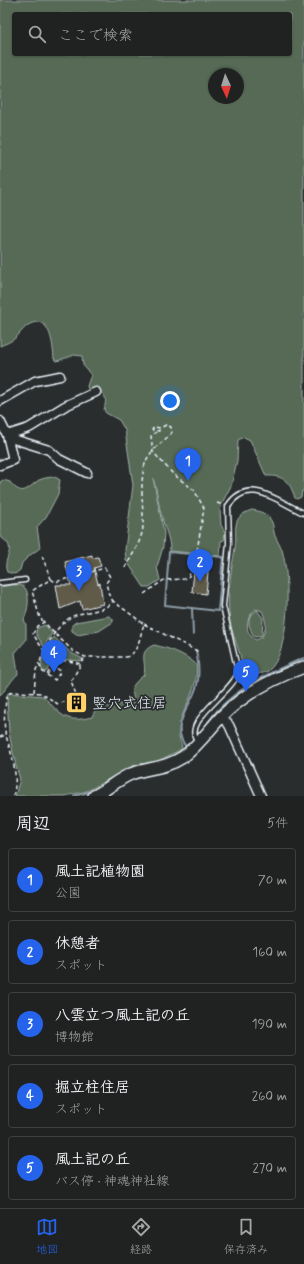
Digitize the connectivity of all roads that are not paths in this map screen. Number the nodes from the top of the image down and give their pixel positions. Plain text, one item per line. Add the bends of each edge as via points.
1 (60, 376) dead end
2 (96, 392) dead end
3 (0, 401) edge
4 (0, 421) edge
5 (7, 435) junction
6 (0, 465) edge
7 (88, 472) dead end
8 (304, 513) edge
9 (25, 580) dead end
10 (0, 583) edge
11 (304, 667) edge
12 (222, 717) junction
13 (199, 742) junction
14 (94, 796) edge
15 (260, 796) edge

1 - 3 street via 35,382
2 - 5 street via 65,406 29,428
4 - 5 street
5 - 6 street via 13,460
5 - 7 street via 49,450 59,459
8 - 13 lane via 264,492 254,490 240,494 228,506 229,543 223,606 237,664 237,677 202,715 193,732
9 - 10 lane
11 - 12 main road via 250,692
12 - 13 main road
12 - 15 street via 229,725
13 - 14 main road via 171,763 158,769 129,775

